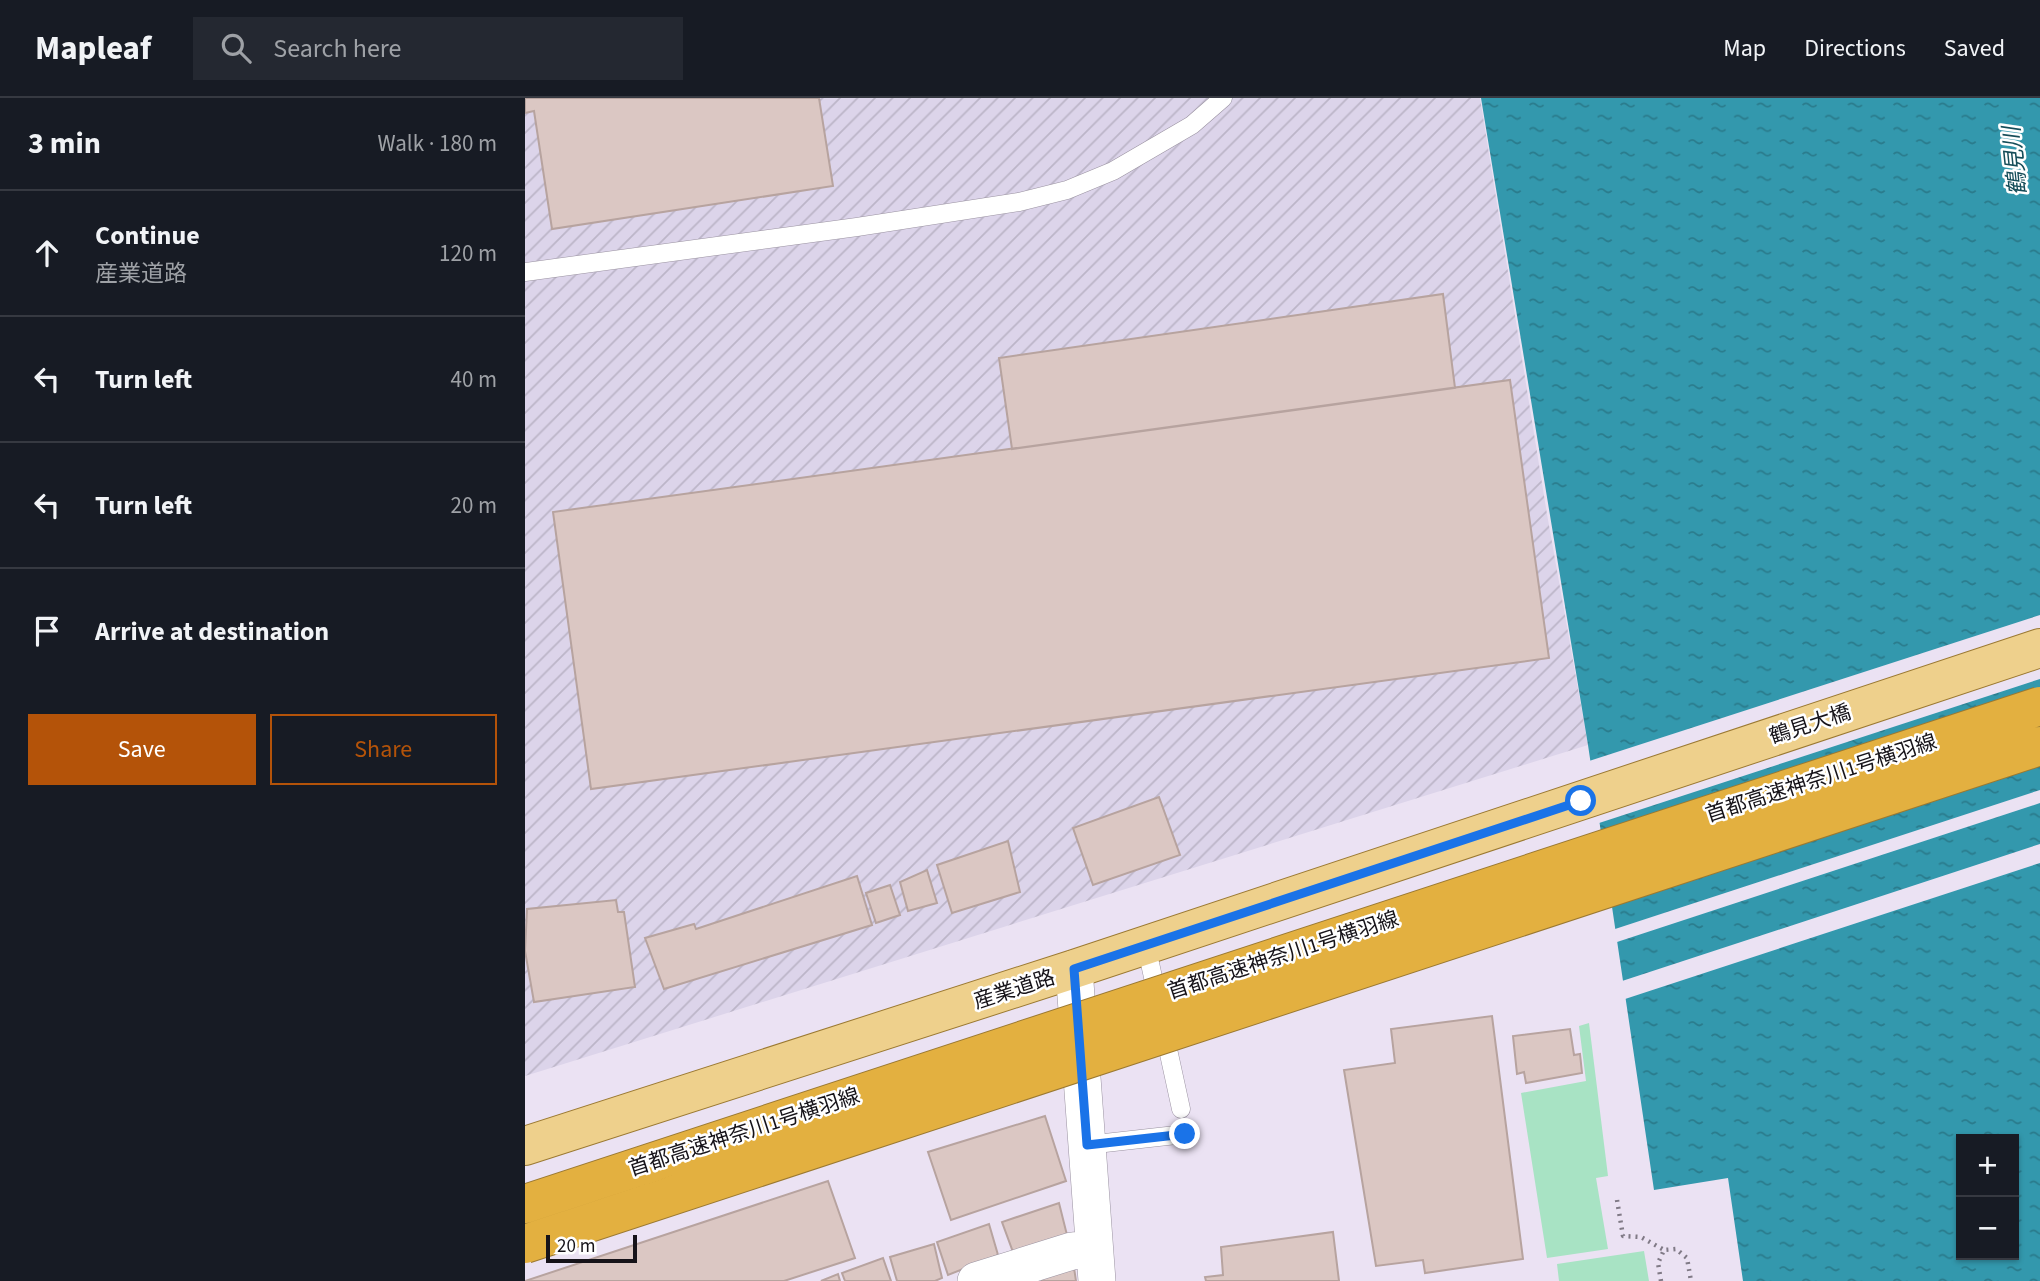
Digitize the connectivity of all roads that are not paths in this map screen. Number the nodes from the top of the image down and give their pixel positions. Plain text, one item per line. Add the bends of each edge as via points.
1 (1223, 98) edge
2 (525, 272) edge
3 (2040, 648) edge
4 (2040, 706) edge
5 (2040, 746) edge
6 (1581, 801) joint
7 (1146, 946) junction
8 (1074, 969) junction
9 (1181, 1109) dead end
10 (1185, 1134) dead end
11 (1087, 1145) junction
12 (525, 1146) edge
13 (525, 1204) edge
14 (525, 1244) edge
15 (1096, 1265) edge
16 (976, 1281) edge

1 - 2 lane via 1192,125 1112,171 1067,190 1019,202
3 - 6 main road, 鶴見大橋
4 - 13 highway, 首都高速神奈川1号横羽線, bridge
5 - 14 highway, 首都高速神奈川1号横羽線, bridge
6 - 7 main road, 産業道路
7 - 8 main road, 産業道路
7 - 9 lane
8 - 11 street
8 - 12 main road, 産業道路
10 - 11 lane
11 - 15 street
15 - 16 street via 1072,1251

